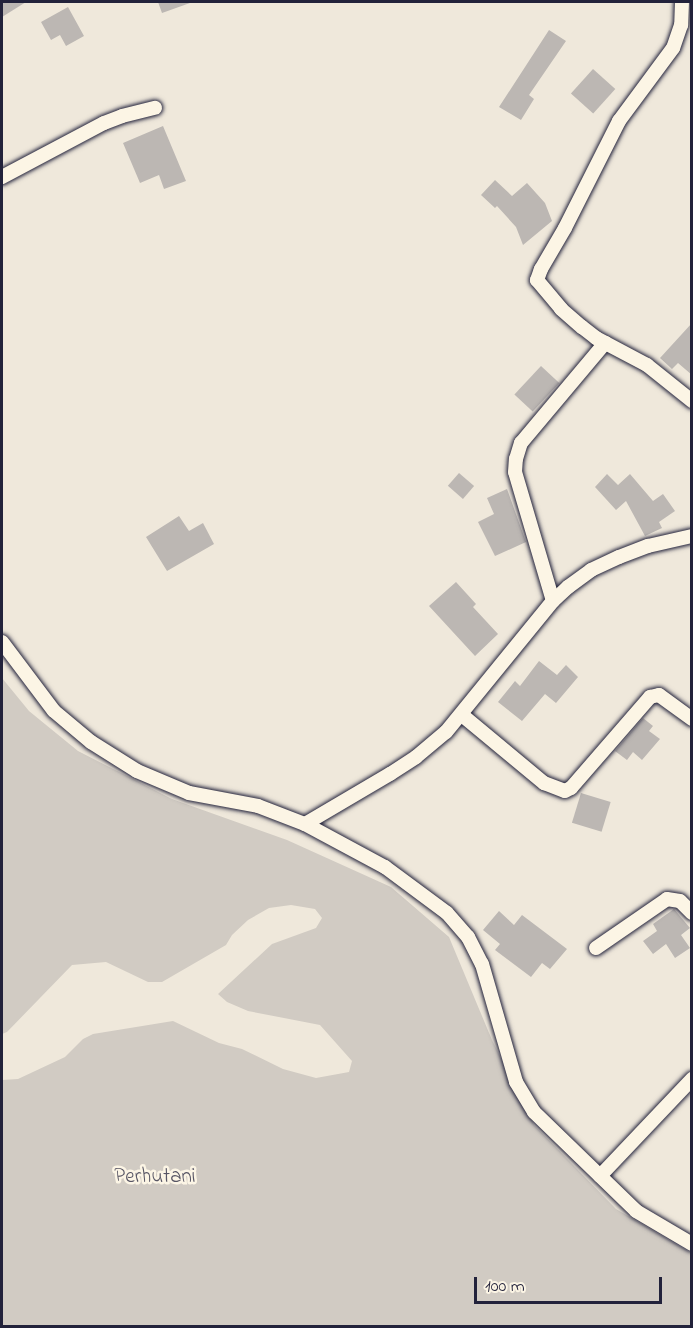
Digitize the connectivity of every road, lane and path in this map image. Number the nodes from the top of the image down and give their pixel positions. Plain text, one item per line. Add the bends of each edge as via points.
1 (682, 2) edge
2 (155, 108) dead end
3 (2, 177) edge
4 (605, 343) junction
5 (692, 401) edge
6 (692, 536) edge
7 (553, 601) junction
8 (2, 642) edge
9 (462, 715) junction
10 (692, 719) edge
11 (305, 824) junction
12 (692, 914) edge
13 (596, 948) dead end
14 (692, 1079) edge
15 (600, 1176) junction
16 (692, 1244) edge

1 - 4 street via 681,25 673,48 619,121 538,275 540,285 561,309
2 - 3 street via 104,123
4 - 5 street via 647,365
4 - 7 street via 521,443 516,459 515,472
6 - 7 street via 648,546 591,570
7 - 9 street
8 - 11 street via 54,711 91,742 136,771 189,793 258,806
9 - 10 street via 544,783 565,791 655,694
9 - 11 street via 416,757
11 - 15 street via 385,867 422,892 468,937 482,964 511,1066 524,1097 534,1112
12 - 13 street via 680,901 667,899
14 - 15 street
15 - 16 street via 636,1211

